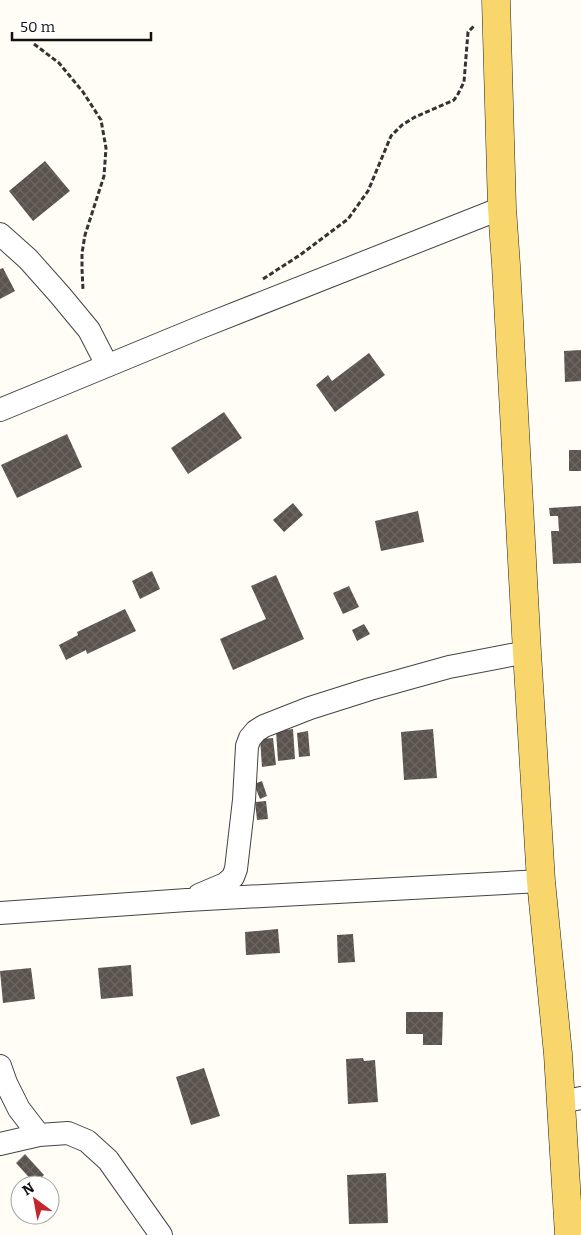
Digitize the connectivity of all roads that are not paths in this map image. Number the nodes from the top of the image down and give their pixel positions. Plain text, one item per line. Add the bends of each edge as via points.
1 (497, 4) edge
2 (502, 208) junction
3 (0, 234) edge
4 (107, 365) junction
5 (0, 410) edge
6 (527, 652) junction
7 (541, 881) junction
8 (187, 900) junction
9 (0, 913) edge
10 (0, 1066) edge
11 (571, 1100) edge
12 (38, 1134) junction
13 (0, 1144) edge
14 (161, 1235) edge
15 (567, 1235) edge

1 - 2 main road
2 - 4 street
2 - 6 main road
3 - 4 street via 28,259 89,330
4 - 5 street
6 - 7 main road
6 - 8 street via 449,667 370,689 310,708 256,731 247,746 243,809 233,877 225,884
7 - 8 street
7 - 11 main road via 558,1054
8 - 9 street
10 - 12 street via 19,1109
11 - 15 main road
12 - 13 street
12 - 14 street via 68,1133 87,1141 108,1160

